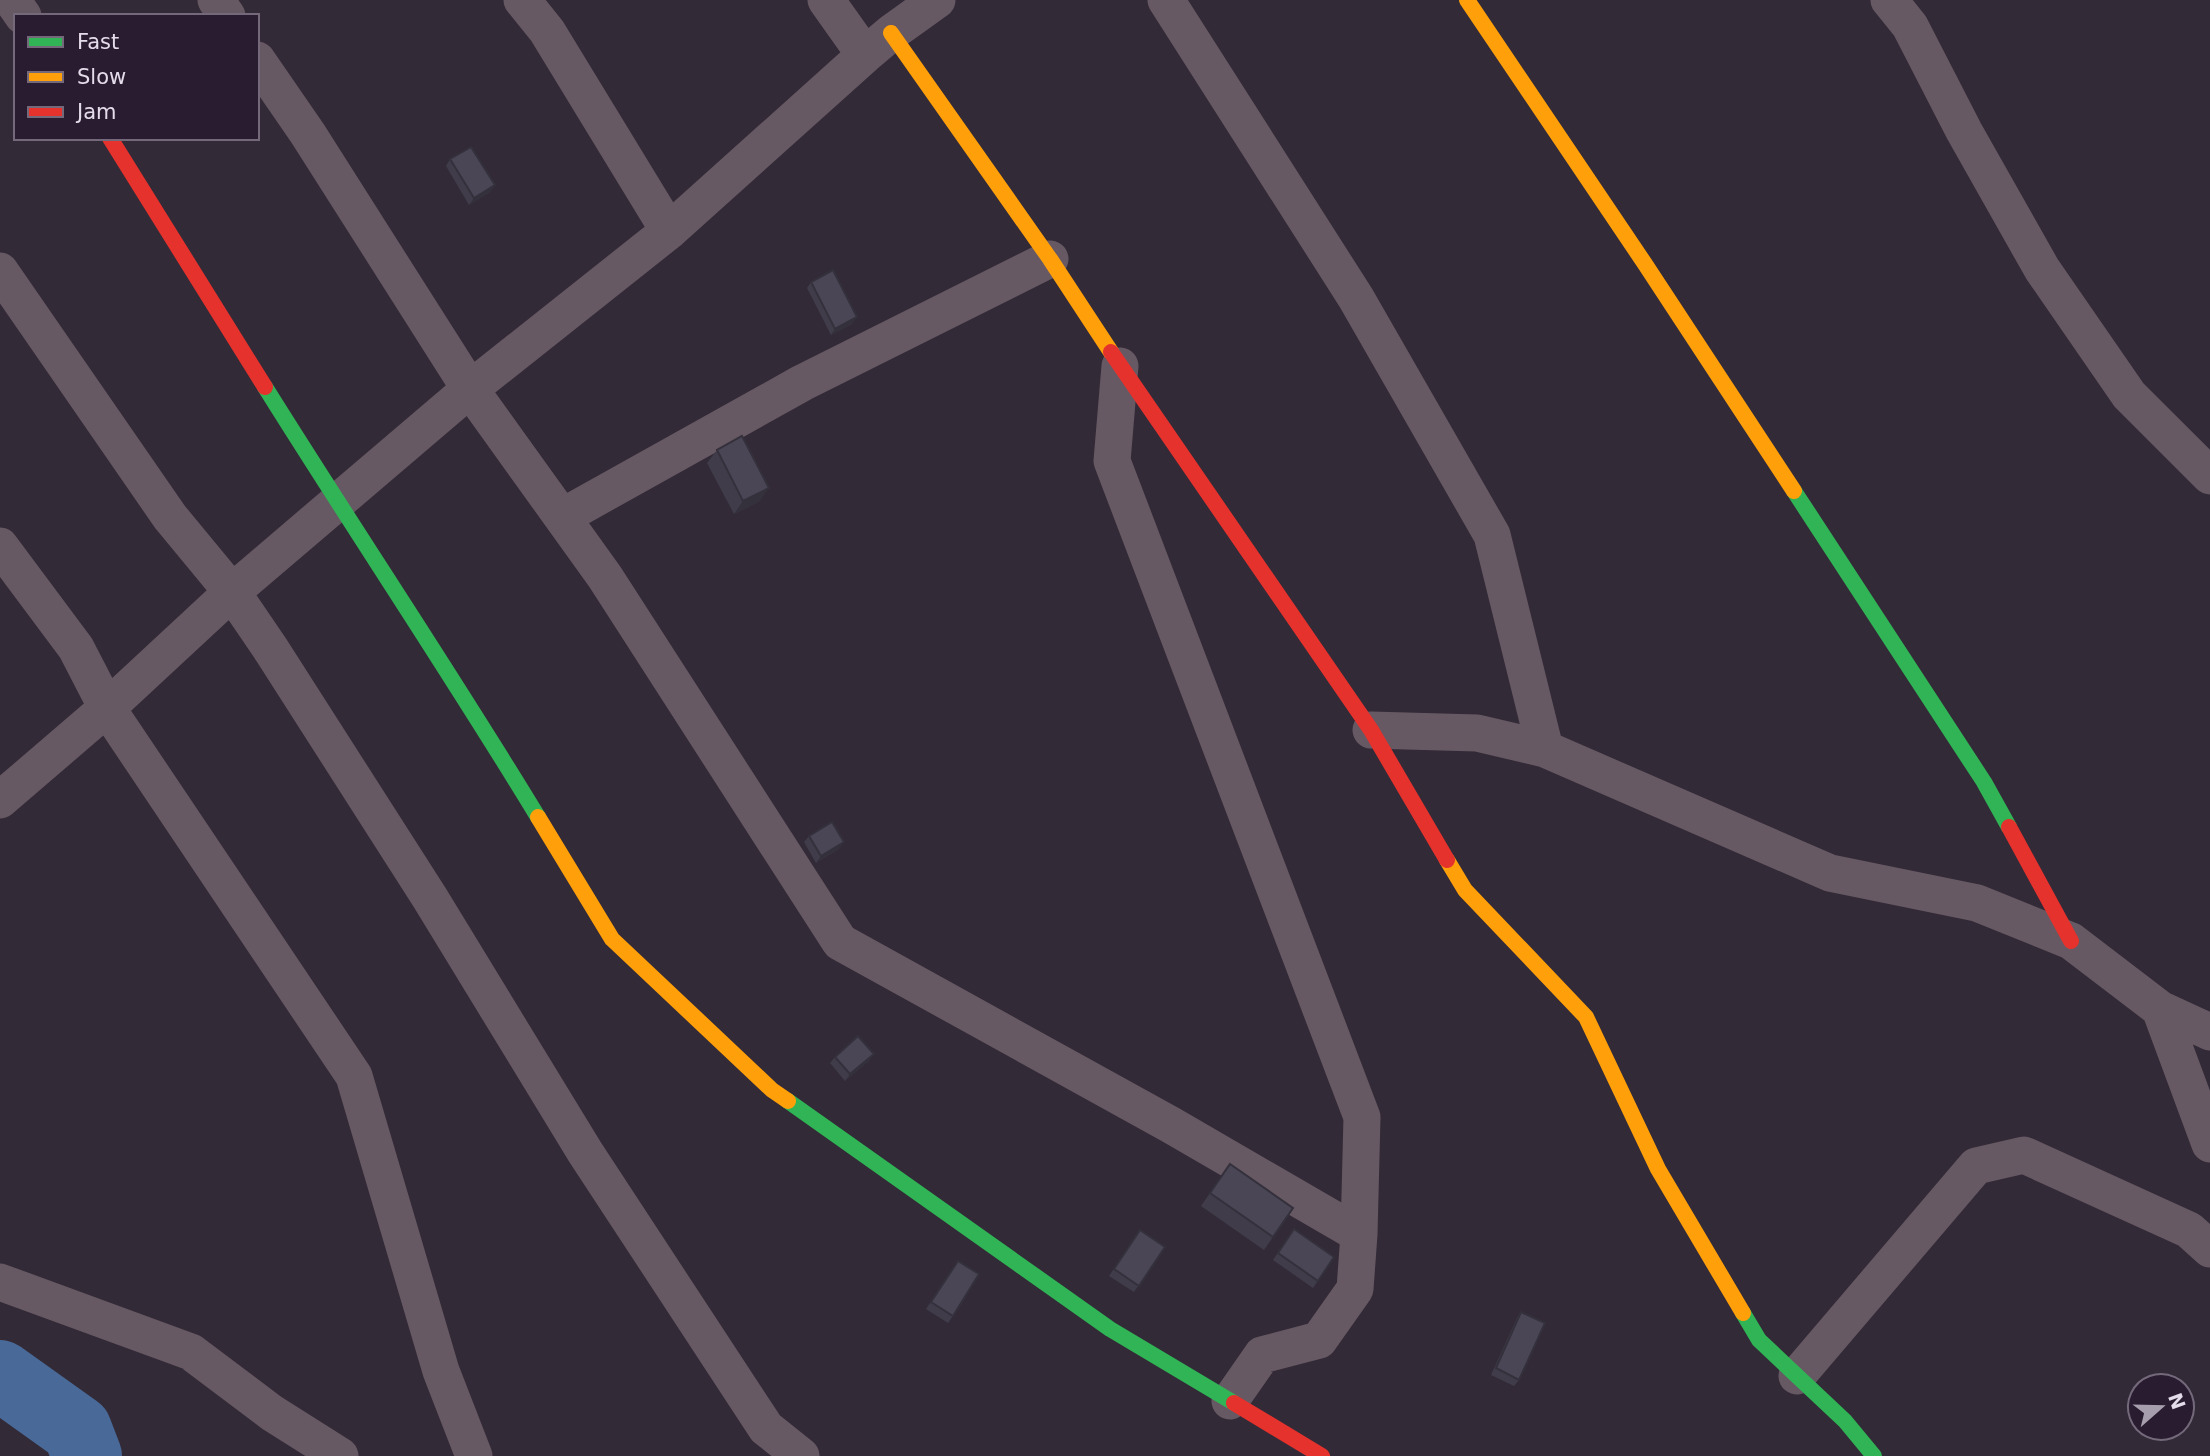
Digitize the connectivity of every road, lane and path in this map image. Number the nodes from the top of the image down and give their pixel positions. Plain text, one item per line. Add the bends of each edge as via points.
1 (522, 0) edge
2 (827, 0) edge
3 (937, 0) edge
4 (1166, 0) edge
5 (1467, 0) edge
6 (1889, 0) edge
7 (878, 44) junction
8 (259, 63) edge
9 (111, 140) edge
10 (669, 231) junction
11 (1050, 259) junction
12 (0, 271) edge
13 (1120, 366) junction
14 (470, 389) junction
15 (2210, 476) edge
16 (337, 502) junction
17 (562, 517) junction
18 (0, 546) edge
19 (232, 592) junction
20 (107, 708) junction
21 (1371, 730) junction
22 (1545, 748) junction
23 (0, 800) edge
24 (2071, 941) junction
25 (2160, 1009) junction
26 (2210, 1032) edge
27 (2210, 1144) edge
28 (1359, 1234) junction
29 (2210, 1248) edge
30 (0, 1282) edge
31 (1797, 1376) junction
32 (1230, 1401) junction
33 (340, 1456) edge
34 (474, 1456) edge
35 (801, 1456) edge
36 (1322, 1456) edge
37 (1874, 1456) edge

1 - 10 street via 547,31
2 - 7 street
3 - 7 street
4 - 22 street via 1356,298 1492,535
5 - 24 street via 1984,782
6 - 15 street via 1910,26 2042,269 2129,395
7 - 10 street
7 - 11 street
8 - 14 street
9 - 16 street
10 - 14 street
11 - 13 street
11 - 17 street via 802,383
12 - 19 street via 170,517
13 - 21 street
13 - 28 street via 1112,461 1362,1117
14 - 16 street
14 - 17 street
16 - 19 street
16 - 32 street via 489,736 612,939 772,1090 1110,1329
17 - 28 street via 840,942
18 - 20 street via 76,648
19 - 20 street
19 - 35 street via 663,1272 766,1428
20 - 23 street
20 - 34 street via 354,1076 441,1371
21 - 22 street via 1477,733
21 - 31 street via 1465,890 1586,1017 1658,1169 1759,1340
22 - 24 street via 1830,873 1977,903
24 - 25 street
25 - 26 street
25 - 27 street
28 - 32 street via 1354,1289 1319,1340 1262,1355
29 - 31 street via 2189,1230 2024,1155 1976,1166
30 - 33 street via 191,1352 272,1413
31 - 37 street
32 - 36 street

